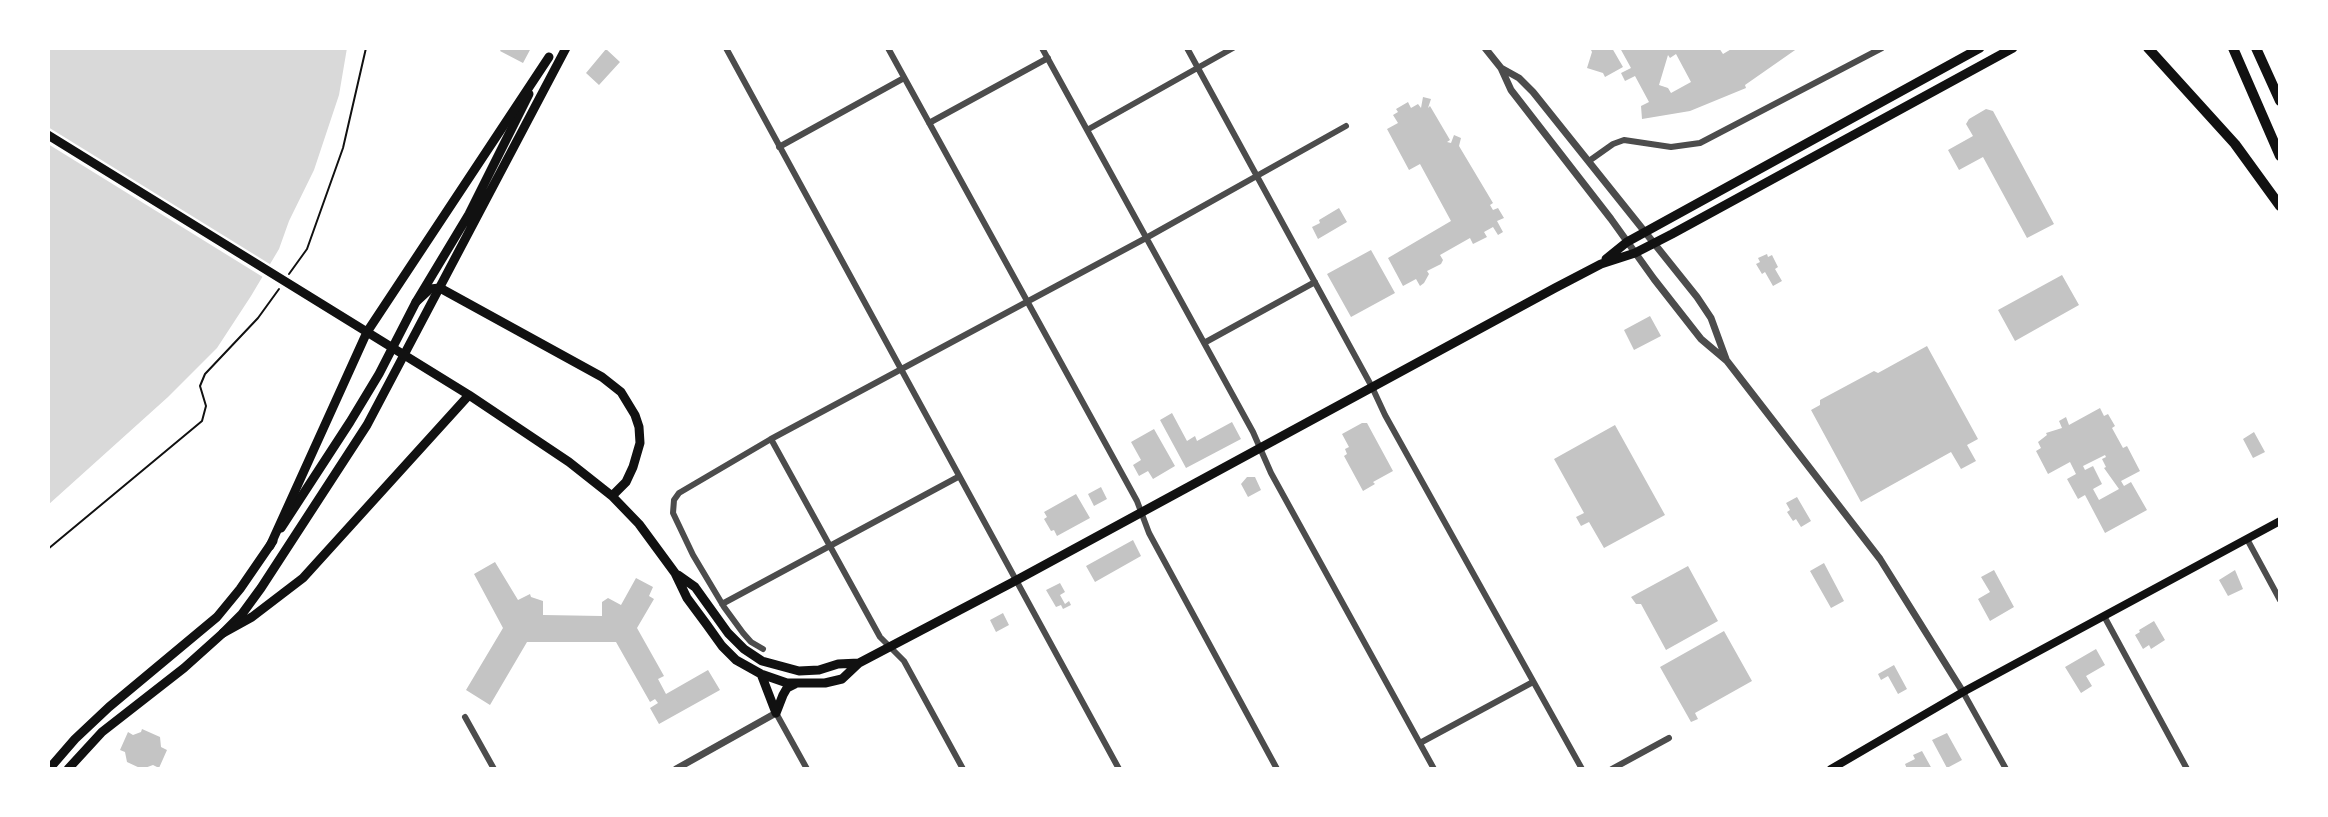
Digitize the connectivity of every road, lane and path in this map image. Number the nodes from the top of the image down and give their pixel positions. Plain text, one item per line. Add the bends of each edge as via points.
1 (366, 48) edge
2 (566, 48) edge
3 (726, 48) edge
4 (888, 48) edge
5 (1042, 48) edge
6 (1187, 48) edge
7 (1233, 48) edge
8 (1485, 48) edge
9 (1882, 48) edge
10 (1980, 48) edge
11 (2013, 48) edge
12 (2148, 48) edge
13 (2233, 48) edge
14 (2256, 48) edge
15 (551, 52) edge
16 (1048, 58) junction
17 (1197, 67) junction
18 (1501, 68) junction
19 (904, 78) junction
20 (2280, 101) edge
21 (929, 123) junction
22 (1346, 126) dead end
23 (1087, 130) junction
24 (48, 135) edge
25 (779, 147) junction
26 (2280, 156) edge
27 (1589, 161) junction
28 (1257, 177) junction
29 (2280, 206) edge
30 (1645, 232) junction
31 (1146, 238) junction
32 (1627, 242) junction
33 (1654, 243) junction
34 (1635, 253) junction
35 (1601, 264) junction
36 (1315, 282) junction
37 (440, 288) junction
38 (416, 302) junction
39 (1028, 302) junction
40 (367, 332) junction
41 (1204, 343) junction
42 (1727, 361) junction
43 (900, 369) junction
44 (1372, 387) junction
45 (469, 395) junction
46 (771, 439) junction
47 (1260, 448) junction
48 (958, 477) junction
49 (612, 496) junction
50 (1141, 513) junction
51 (2280, 521) edge
52 (2247, 539) junction
53 (270, 546) junction
54 (829, 547) junction
55 (48, 549) edge
56 (675, 573) junction
57 (1015, 581) junction
58 (2280, 600) edge
59 (722, 604) junction
60 (2104, 616) junction
61 (223, 633) junction
62 (890, 648) junction
63 (763, 649) dead end
64 (859, 663) junction
65 (761, 674) junction
66 (1533, 682) junction
67 (795, 684) junction
68 (1963, 692) junction
69 (776, 713) junction
70 (465, 717) dead end
71 (1669, 738) dead end
72 (1420, 743) junction
73 (49, 769) edge
74 (68, 769) edge
75 (494, 769) edge
76 (676, 769) edge
77 (807, 769) edge
78 (963, 769) edge
79 (1119, 769) edge
80 (1277, 769) edge
81 (1434, 769) edge
82 (1582, 769) edge
83 (1612, 769) edge
84 (1831, 769) edge
85 (2006, 769) edge
86 (2187, 769) edge

1 - 55 path via 343,148 307,249 258,318 205,374 200,386 206,406 202,421
2 - 37 main road
3 - 25 street
4 - 19 street
5 - 16 street
6 - 17 street
7 - 17 street
8 - 18 street
9 - 27 street via 1700,143 1671,147 1624,140
10 - 30 main road
11 - 33 main road
12 - 29 highway via 2235,144
13 - 26 highway
14 - 20 highway
15 - 38 main road via 469,214
15 - 40 main road
16 - 21 street
16 - 23 street
17 - 23 street
17 - 28 street
18 - 27 street via 1533,92
18 - 32 street via 1511,90
19 - 21 street
19 - 25 street
21 - 39 street
22 - 28 street
23 - 31 street
24 - 40 main road
25 - 43 street
27 - 30 street
28 - 31 street
28 - 36 street
30 - 32 main road
30 - 33 street
31 - 39 street
31 - 41 street
32 - 34 street
32 - 35 main road
33 - 34 main road
33 - 42 street via 1711,318
34 - 35 main road
34 - 42 street via 1701,339
35 - 44 main road
36 - 41 street
36 - 44 street
37 - 38 main road via 430,289
37 - 49 main road via 621,392 635,415 640,443 626,482
37 - 61 main road via 367,425 252,602
38 - 53 main road via 379,374
39 - 43 street
39 - 50 street
40 - 45 main road
40 - 53 main road
41 - 47 street
42 - 68 street via 1880,559
43 - 46 street
43 - 48 street
44 - 47 main road
44 - 66 street
45 - 49 main road
45 - 61 main road via 303,578
46 - 54 street
46 - 59 street via 674,500 676,523
47 - 50 main road
47 - 72 street
48 - 54 street
48 - 57 street
49 - 56 main road
50 - 57 main road
50 - 80 street
51 - 52 main road
52 - 58 street
52 - 60 main road
53 - 73 main road via 217,617 109,707
54 - 59 street
54 - 62 street
56 - 64 main road via 695,587 728,633 762,661 799,671
56 - 65 main road via 722,646
57 - 62 main road
57 - 79 street
59 - 63 street via 751,642
60 - 68 main road
60 - 86 street
61 - 74 main road via 102,732
62 - 64 main road
62 - 78 street via 904,661
64 - 67 main road via 842,679
65 - 67 main road
65 - 69 main road
66 - 72 street
66 - 82 street
67 - 69 main road via 787,688
68 - 84 main road
68 - 85 street
69 - 76 street
69 - 77 street
70 - 75 street
71 - 83 street
72 - 81 street

